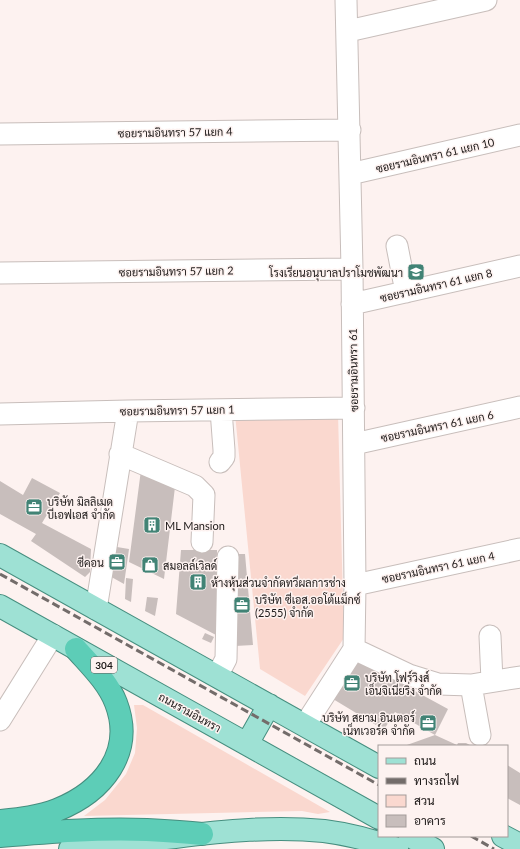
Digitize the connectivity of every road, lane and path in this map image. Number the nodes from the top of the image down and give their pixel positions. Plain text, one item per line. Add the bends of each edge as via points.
1 (346, 0) edge
2 (486, 0) edge
3 (348, 31) junction
4 (350, 130) junction
5 (0, 134) edge
6 (520, 135) edge
7 (350, 174) junction
8 (397, 246) dead end
9 (520, 266) edge
10 (352, 269) junction
11 (0, 273) edge
12 (406, 292) junction
13 (352, 304) junction
14 (520, 407) edge
15 (354, 408) junction
16 (222, 410) junction
17 (128, 411) junction
18 (0, 414) edge
19 (354, 444) junction
20 (120, 454) junction
21 (220, 462) dead end
22 (202, 542) dead end
23 (520, 549) edge
24 (0, 555) edge
25 (228, 557) dead end
26 (355, 585) junction
27 (0, 606) edge
28 (96, 609) junction
29 (53, 636) junction
30 (490, 636) dead end
31 (76, 649) junction
32 (354, 649) junction
33 (217, 676) junction
34 (520, 677) edge
35 (492, 681) junction
36 (471, 685) junction
37 (269, 706) junction
38 (0, 720) edge
39 (305, 726) junction
40 (480, 735) dead end
41 (247, 744) junction
42 (378, 766) edge
43 (378, 817) edge
44 (0, 821) edge
45 (202, 834) junction
46 (0, 836) edge
47 (412, 837) edge
48 (505, 837) edge
49 (520, 845) edge
50 (70, 849) edge
51 (397, 849) edge
52 (433, 849) edge

1 - 3 street, ซอยรามอินทรา 61
2 - 3 street
3 - 4 street, ซอยรามอินทรา 61
4 - 5 street, ซอยรามอินทรา 57 แยก 4
4 - 7 street, ซอยรามอินทรา 61
6 - 7 street, ซอยรามอินทรา 61 แยก 10
7 - 10 street, ซอยรามอินทรา 61
8 - 12 street
9 - 12 street, ซอยรามอินทรา 61 แยก 8
10 - 11 street, ซอยรามอินทรา 57 แยก 2
10 - 13 street, ซอยรามอินทรา 61
12 - 13 street, ซอยรามอินทรา 61 แยก 8
13 - 15 street, ซอยรามอินทรา 61
14 - 19 street, ซอยรามอินทรา 61 แยก 6
15 - 16 street, ซอยรามอินทรา 57 แยก 1
15 - 19 street, ซอยรามอินทรา 61
16 - 17 street, ซอยรามอินทรา 57 แยก 1
16 - 21 street via 224,457
17 - 18 street, ซอยรามอินทรา 57 แยก 1
17 - 20 street
19 - 26 street, ซอยรามอินทรา 61
20 - 22 street via 195,486 204,495
20 - 28 street
23 - 26 street, ซอยรามอินทรา 61 แยก 4
24 - 28 main road
25 - 33 street via 226,659
26 - 32 street, ซอยรามอินทรา 61
27 - 29 main road, ถนนรามอินทรา / 304
28 - 33 main road
29 - 31 main road, ถนนรามอินทรา / 304
29 - 38 street
30 - 35 street
31 - 41 main road, ถนนรามอินทรา / 304
31 - 44 highway via 108,687 116,702 122,738 118,755 109,772 96,787 78,800 31,817
32 - 36 street via 409,675 438,684
32 - 39 street
33 - 37 main road
34 - 35 street
35 - 36 street
36 - 40 street
37 - 39 main road
37 - 41 main road
39 - 42 main road
41 - 43 main road, ถนนรามอินทรา / 304
45 - 46 highway via 98,830
45 - 50 main road
45 - 51 main road via 290,829 324,831
47 - 52 main road
48 - 49 main road

